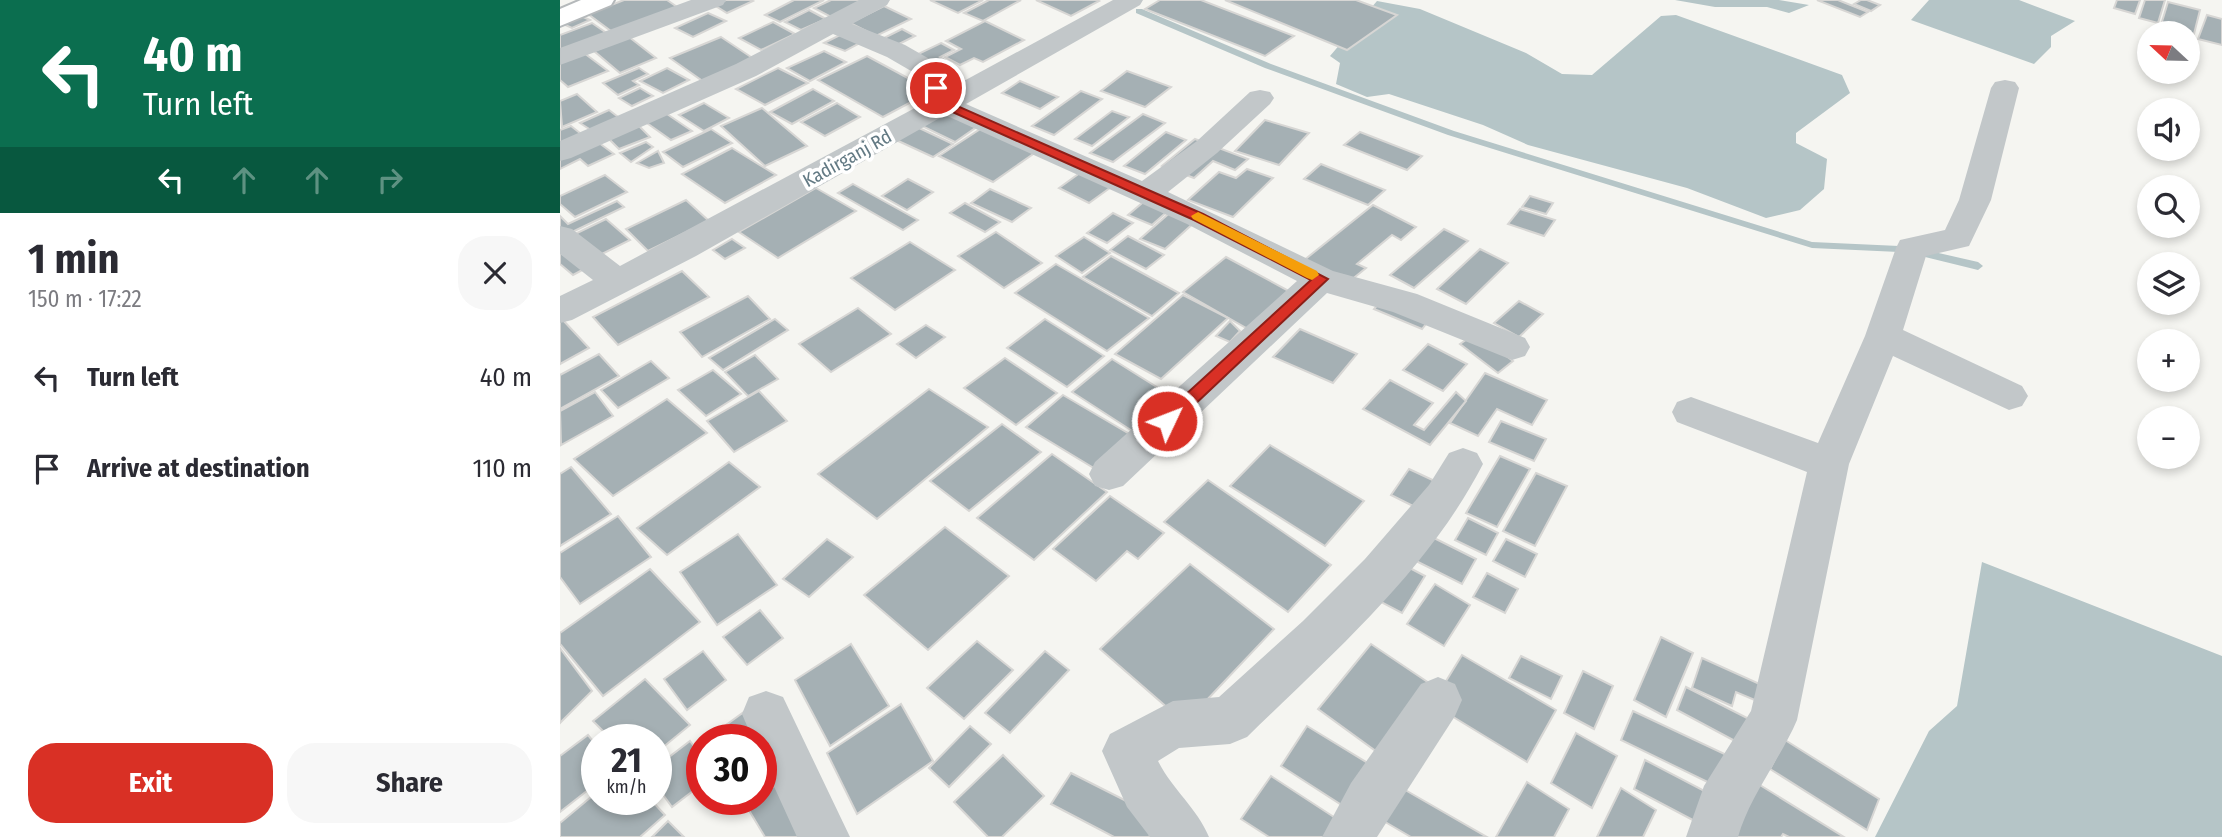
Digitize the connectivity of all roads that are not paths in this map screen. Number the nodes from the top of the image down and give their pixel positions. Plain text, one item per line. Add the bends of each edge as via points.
1 (602, 0) edge
2 (714, 0) edge
3 (878, 0) edge
4 (1131, 0) edge
5 (560, 18) edge
6 (831, 24) junction
7 (560, 58) edge
8 (2005, 89) dead end
9 (1260, 98) dead end
10 (943, 104) junction
11 (560, 152) edge
12 (1146, 193) junction
13 (560, 237) edge
14 (1321, 279) junction
15 (618, 282) junction
16 (560, 311) edge
17 (1883, 336) junction
18 (1512, 347) dead end
19 (2009, 396) dead end
20 (1691, 412) dead end
21 (1463, 464) dead end
22 (1829, 464) junction
23 (1109, 474) dead end
24 (1438, 700) dead end
25 (766, 714) dead end
26 (824, 837) edge
27 (1183, 837) edge
28 (1348, 837) edge
29 (1712, 837) edge

1 - 5 highway
2 - 7 street
3 - 6 street
4 - 10 street, Kadirganj Rd
6 - 10 street via 930,71
6 - 11 street via 746,70
8 - 17 street via 1975,200 1957,238 1912,248
9 - 12 street via 1207,147
10 - 12 street
10 - 15 street, Kadirganj Rd
12 - 14 street
13 - 15 street
14 - 18 street via 1405,303
14 - 23 street
15 - 16 street, Kadirganj Rd
17 - 19 street
17 - 22 street
20 - 22 street
21 - 27 street via 1444,497 1380,573 1230,720 1173,725 1128,751 1145,789
22 - 29 street via 1773,720 1722,804
24 - 28 street
25 - 26 street

